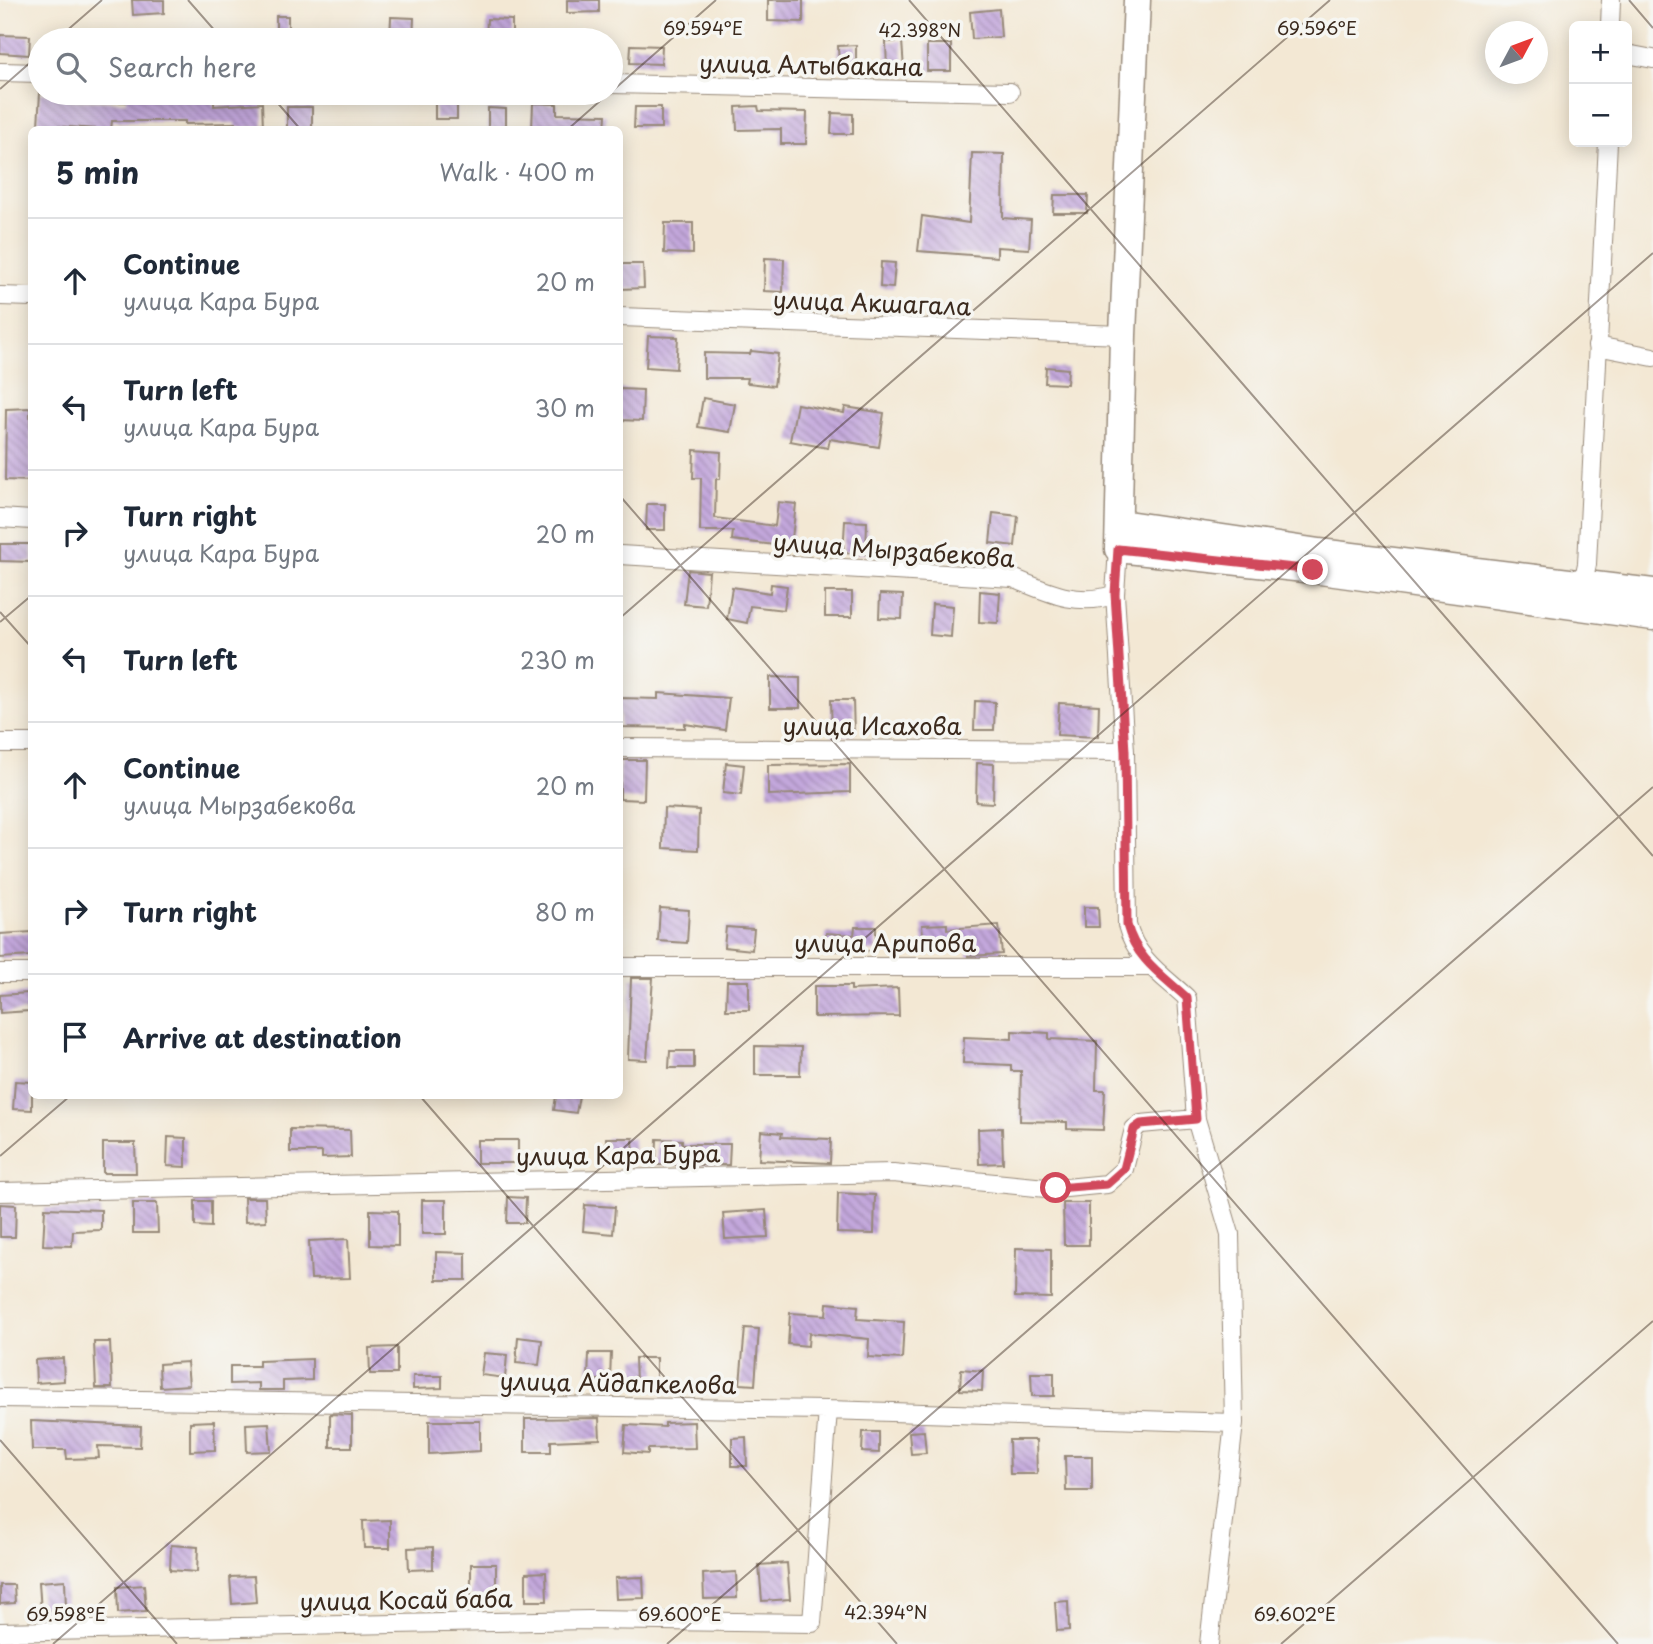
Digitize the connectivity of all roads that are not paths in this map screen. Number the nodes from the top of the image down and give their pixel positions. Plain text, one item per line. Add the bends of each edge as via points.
1 (1137, 0) edge
2 (1611, 0) edge
3 (1610, 21) edge
4 (1632, 55) edge
5 (1653, 59) edge
6 (0, 72) edge
7 (28, 73) edge
8 (623, 85) edge
9 (1010, 92) dead end
10 (1608, 147) edge
11 (0, 296) edge
12 (28, 297) edge
13 (623, 317) edge
14 (1122, 335) junction
15 (1597, 346) junction
16 (1653, 357) edge
17 (0, 519) edge
18 (28, 520) edge
19 (1119, 536) junction
20 (623, 555) edge
21 (1583, 582) junction
22 (1653, 592) edge
23 (1115, 594) junction
24 (1653, 617) edge
25 (0, 743) edge
26 (28, 743) edge
27 (623, 748) edge
28 (1125, 751) junction
29 (623, 967) edge
30 (1150, 967) junction
31 (0, 973) edge
32 (28, 973) edge
33 (1196, 1119) junction
34 (0, 1192) edge
35 (0, 1398) edge
36 (828, 1410) junction
37 (1234, 1423) junction
38 (0, 1632) edge
39 (1209, 1644) edge

1 - 14 main road
2 - 3 street
4 - 5 street
6 - 7 street
8 - 9 street, улица Алтыбакана
10 - 15 street
11 - 12 street
13 - 14 street, улица Акшагала
14 - 19 main road
15 - 16 street
15 - 21 street
17 - 18 street
19 - 21 main road via 1319,552
19 - 23 street
19 - 24 main road via 1313,570
20 - 23 street, улица Мырзабекова via 1013,578 1059,597 1096,601
21 - 22 main road
23 - 28 street
25 - 26 street
27 - 28 street, улица Исахова
28 - 30 street via 1127,925 1132,945
29 - 30 street, улица Арипова
30 - 33 street via 1187,998
31 - 32 street
33 - 34 street, улица Кара Бура via 1141,1124 1134,1129 1124,1169 1107,1184 1056,1188 893,1173
33 - 37 street via 1230,1234
35 - 36 street, улица Айдапкелова
36 - 37 street, улица Айдапкелова
36 - 38 street, улица Косай баба via 813,1623 589,1620
37 - 39 street

